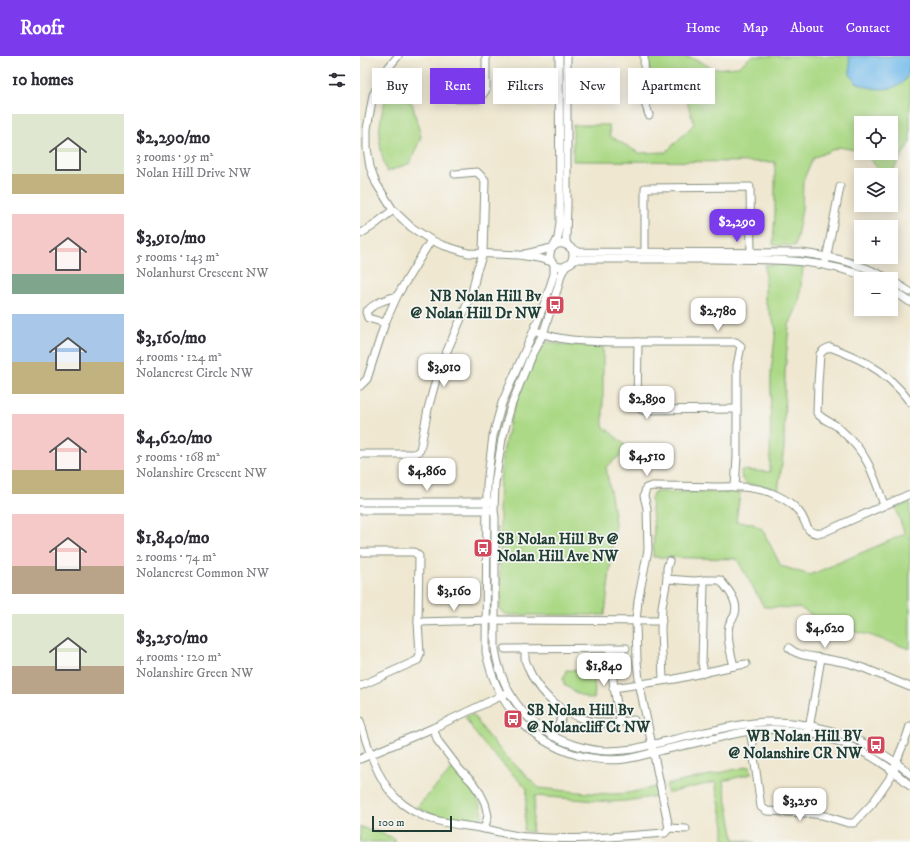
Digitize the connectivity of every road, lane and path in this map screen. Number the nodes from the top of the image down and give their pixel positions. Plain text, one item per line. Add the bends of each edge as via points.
1 (486, 56) edge
2 (559, 56) edge
3 (567, 56) edge
4 (644, 56) edge
5 (393, 58) edge
6 (485, 91) edge
7 (649, 115) dead end
8 (363, 130) edge
9 (455, 174) dead end
10 (840, 187) dead end
11 (393, 210) junction
12 (360, 234) edge
13 (431, 240) junction
14 (553, 247) junction
15 (570, 247) junction
16 (645, 252) junction
17 (483, 254) junction
18 (519, 255) junction
19 (611, 255) junction
20 (751, 256) junction
21 (826, 256) junction
22 (553, 263) junction
23 (568, 264) junction
24 (825, 264) junction
25 (876, 272) edge
26 (854, 273) edge
27 (898, 284) edge
28 (910, 292) edge
29 (898, 294) edge
30 (397, 296) junction
31 (910, 302) edge
32 (385, 323) junction
33 (534, 330) junction
34 (543, 334) junction
35 (638, 342) junction
36 (360, 386) edge
37 (910, 402) edge
38 (737, 410) junction
39 (360, 454) edge
40 (735, 487) junction
41 (910, 494) edge
42 (360, 502) edge
43 (486, 502) junction
44 (494, 502) junction
45 (884, 505) junction
46 (360, 510) edge
47 (491, 510) junction
48 (360, 552) edge
49 (668, 561) dead end
50 (667, 579) junction
51 (705, 580) junction
52 (490, 620) junction
53 (636, 621) junction
54 (662, 621) junction
55 (418, 622) junction
56 (610, 648) junction
57 (626, 648) dead end
58 (789, 648) dead end
59 (505, 649) dead end
60 (525, 649) junction
61 (821, 658) junction
62 (746, 664) dead end
63 (734, 666) junction
64 (704, 673) junction
65 (663, 680) junction
66 (640, 685) junction
67 (360, 686) edge
68 (910, 687) edge
69 (613, 688) junction
70 (509, 692) junction
71 (501, 696) junction
72 (565, 711) junction
73 (634, 720) dead end
74 (360, 721) edge
75 (621, 722) junction
76 (910, 726) edge
77 (750, 727) junction
78 (434, 728) junction
79 (809, 729) junction
80 (552, 736) junction
81 (652, 745) junction
82 (654, 753) junction
83 (371, 754) junction
84 (360, 759) edge
85 (895, 767) junction
86 (910, 774) edge
87 (910, 786) edge
88 (669, 828) junction
89 (484, 829) junction
90 (686, 829) dead end

1 - 6 street
2 - 14 street via 560,222
3 - 15 street via 566,241
4 - 7 street via 645,103
5 - 8 street via 373,95
8 - 11 street via 370,167 376,183
9 - 17 street via 477,172 485,180
10 - 21 street
11 - 12 street
11 - 13 street via 411,227
13 - 17 street via 468,253
13 - 30 street
14 - 15 street via 562,243
14 - 18 street
14 - 22 street via 550,255
15 - 19 street via 579,252
15 - 23 street via 573,255
16 - 19 street
16 - 20 street
16 - 20 street via 645,188 750,187
17 - 18 street
17 - 39 street via 472,293 438,372 420,450 415,454
18 - 22 street
19 - 20 street
19 - 23 street via 578,259
20 - 21 street via 801,253
20 - 24 street
21 - 24 street
21 - 25 street
22 - 23 street via 558,266
22 - 33 street via 555,269 552,281
23 - 34 street via 561,275
24 - 26 street
27 - 28 street
29 - 31 street
30 - 32 street
30 - 32 street via 371,306 366,312 368,318
32 - 36 street via 367,379
33 - 34 street
33 - 43 street via 502,403 493,436
34 - 35 street via 575,341
34 - 44 street via 531,356 511,406 502,440
35 - 38 street via 637,406 642,410
35 - 38 street via 736,342 741,346 737,366
37 - 45 street via 890,380 869,364 830,347 820,354 817,413 846,434 860,449 871,468
38 - 40 street
40 - 45 street via 755,488 775,494 794,507 809,530 815,534
40 - 53 street via 646,488 644,496 647,508 648,550
41 - 45 street
42 - 43 street
43 - 44 street
43 - 47 street
44 - 47 street
46 - 47 street
47 - 52 street
48 - 55 street via 414,552 419,556
49 - 50 street
50 - 51 street
50 - 54 street
51 - 63 street via 720,580 736,604 728,633
51 - 64 street via 702,663
52 - 53 street
52 - 55 street
52 - 70 street via 499,671
52 - 71 street via 486,652
53 - 54 street
53 - 66 street
54 - 65 street
55 - 67 street via 418,660
56 - 57 street
56 - 60 street
56 - 69 street
58 - 61 street via 800,655
59 - 60 street
60 - 72 street via 525,659 535,682 551,701
61 - 68 street via 848,663
61 - 79 street
62 - 63 street
63 - 64 street
64 - 65 street
65 - 66 street
66 - 69 street
66 - 81 street
69 - 75 street
70 - 71 street
70 - 80 street via 525,715
71 - 78 street
71 - 82 street via 532,732 544,741 568,752 612,760
72 - 75 street via 603,723
72 - 80 street
73 - 75 street
74 - 83 street
76 - 85 street
77 - 79 street via 766,722 787,723
77 - 81 street via 729,727
77 - 82 street via 732,734
77 - 85 street via 761,808 767,811 822,815 854,823 872,804
78 - 83 street
78 - 89 street via 438,741 472,782 485,803 488,816
79 - 85 street via 827,729 849,736 877,750
80 - 81 street via 593,750 619,751
81 - 82 street
82 - 88 street
83 - 84 street
83 - 89 street via 385,784 395,797 409,808 424,817 440,822
85 - 86 street
85 - 87 street
88 - 89 street via 665,833 559,839 528,837
88 - 90 street

